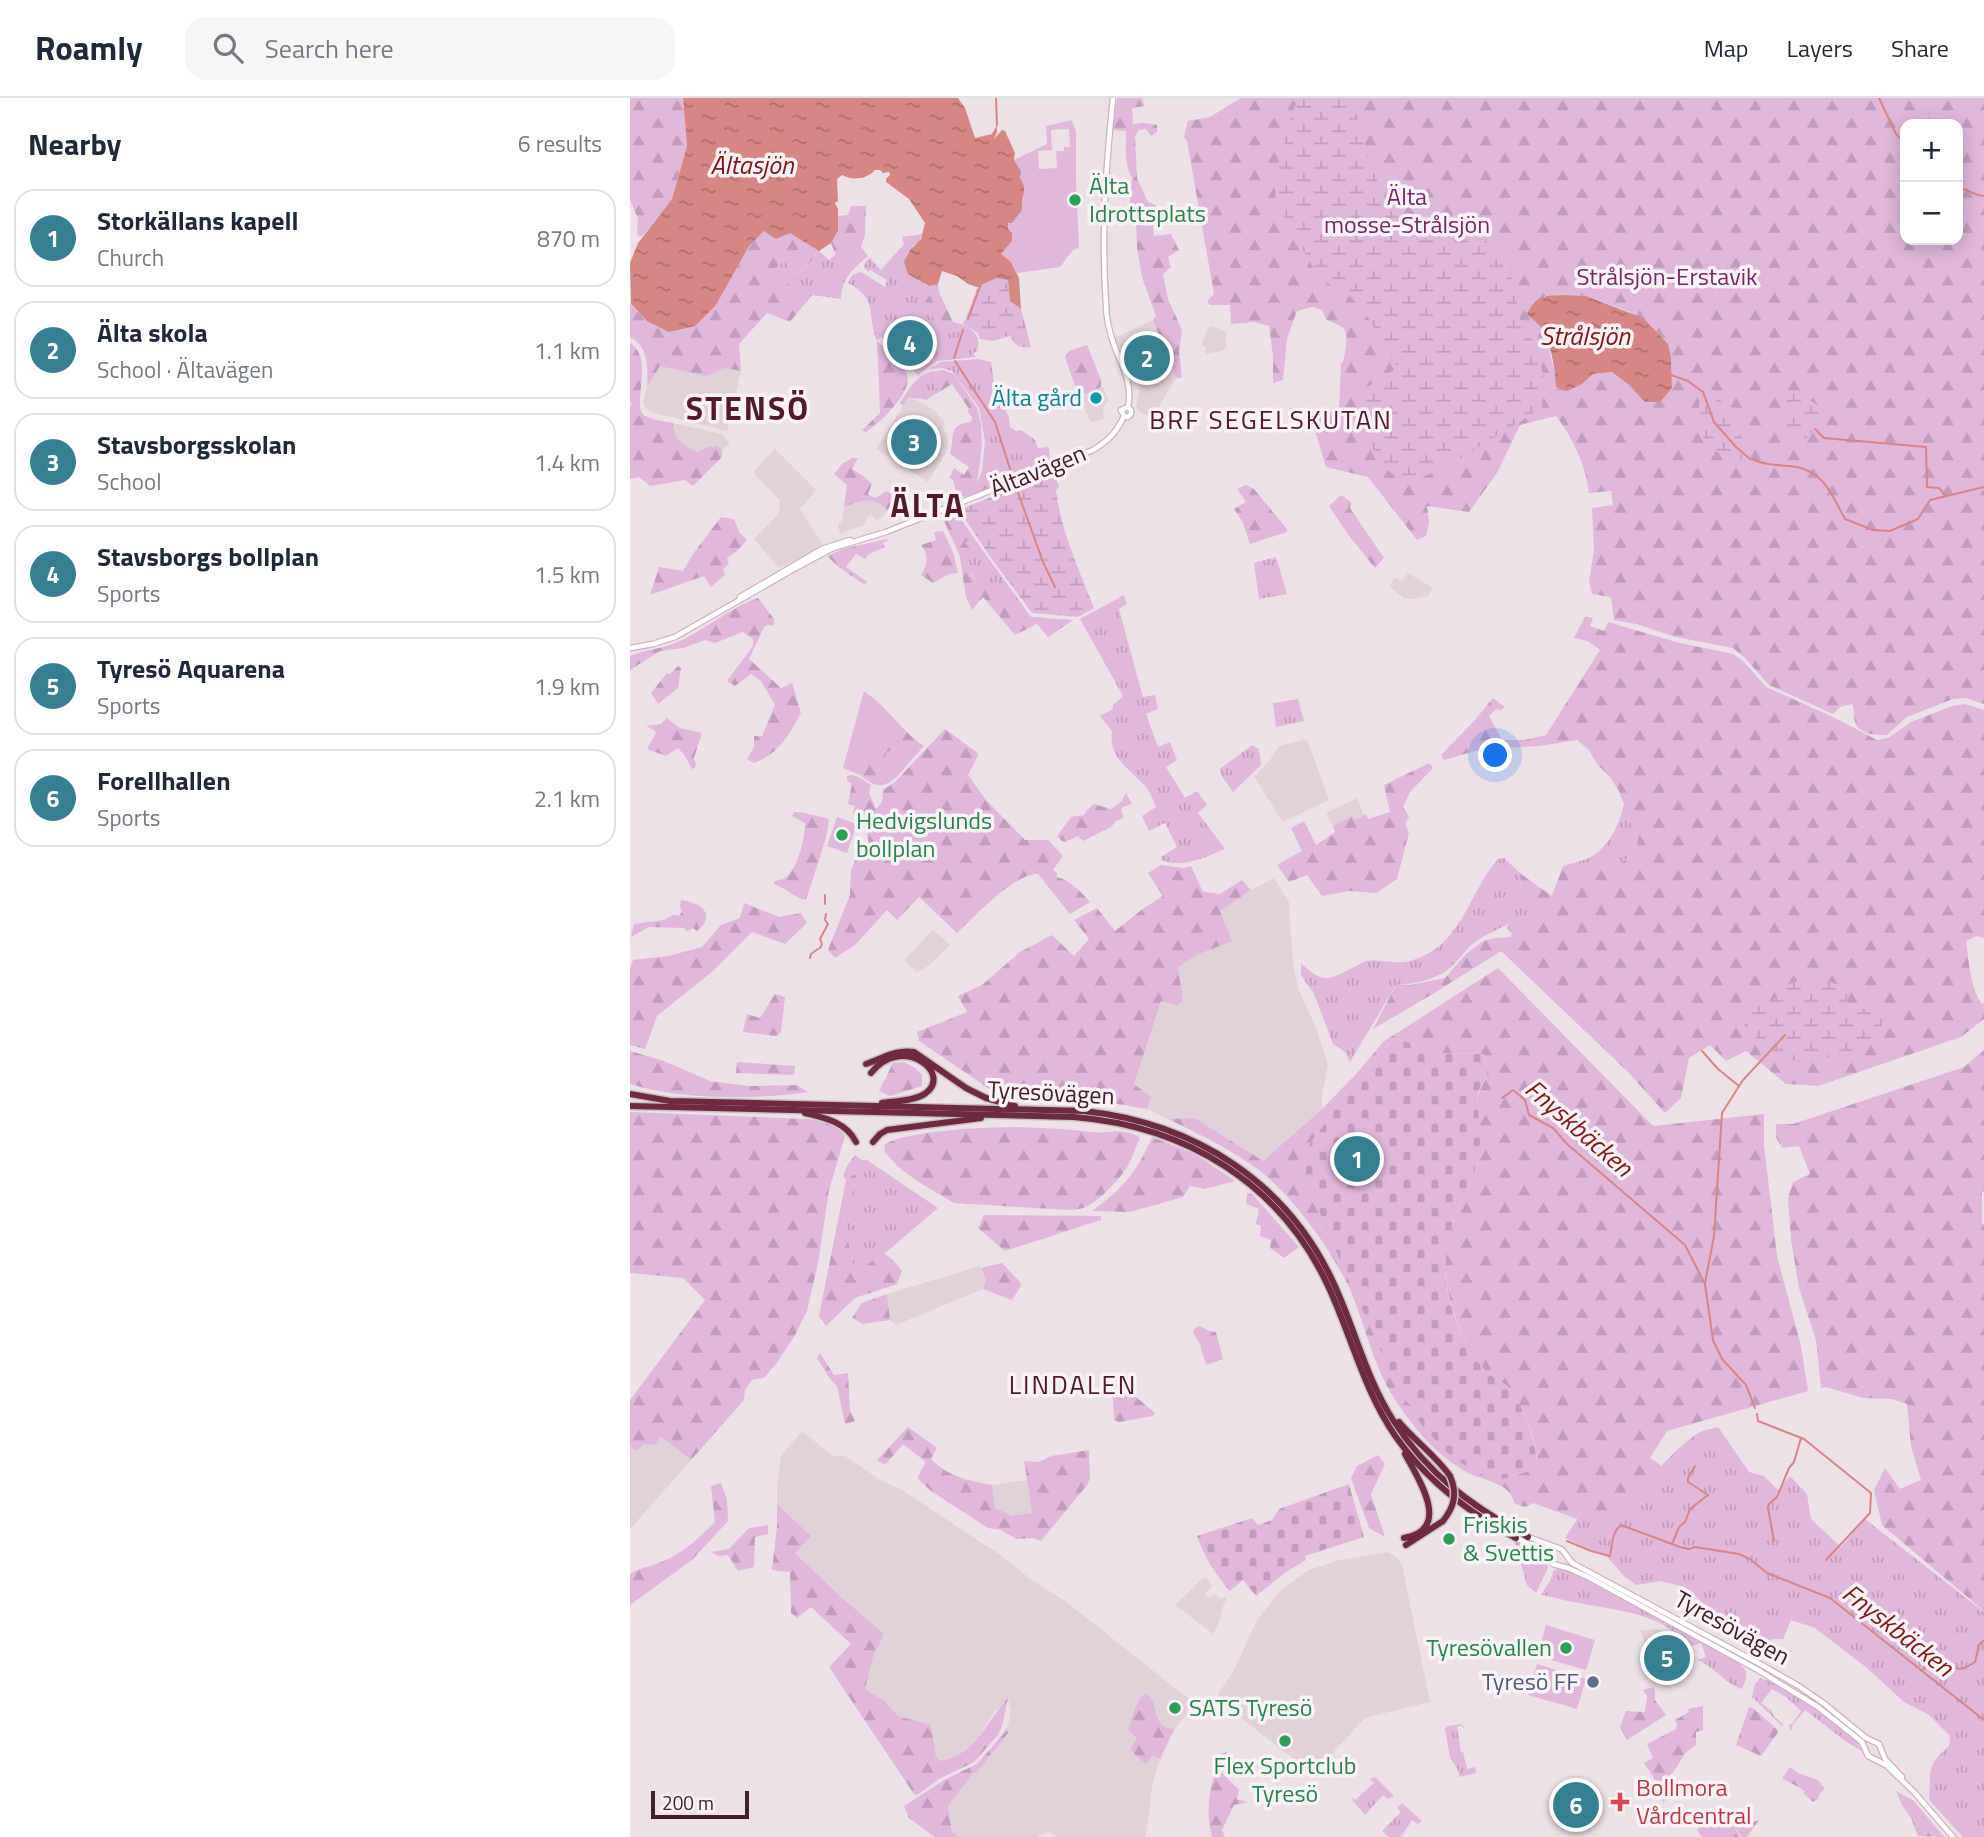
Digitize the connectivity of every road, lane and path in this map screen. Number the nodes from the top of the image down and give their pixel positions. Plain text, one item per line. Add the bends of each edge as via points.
1 (1113, 98) edge
2 (630, 646) edge
3 (866, 1064) dead end
4 (871, 1073) dead end
5 (630, 1094) edge
6 (861, 1105) junction
7 (630, 1106) edge
8 (1029, 1109) junction
9 (795, 1111) junction
10 (1002, 1116) junction
11 (856, 1142) dead end
12 (873, 1142) dead end
13 (1381, 1399) junction
14 (1396, 1437) junction
15 (1528, 1537) joint
16 (1516, 1538) joint
17 (1558, 1549) junction
18 (1549, 1556) junction
19 (1567, 1557) junction
20 (1560, 1566) junction
21 (1758, 1667) junction
22 (1874, 1742) junction
23 (1866, 1750) junction
24 (1881, 1752) junction
25 (1875, 1758) junction
26 (1913, 1792) junction
27 (1953, 1837) edge

1 - 2 main road, Ältavägen via 1105,191 1106,303 1109,327 1127,377 1131,414 1124,416 1119,428 1093,450 817,556 675,637
3 - 8 highway via 895,1052 914,1052 975,1093
4 - 6 highway via 887,1059 908,1055 926,1064 933,1082 920,1096
5 - 6 highway, Tyresövägen via 670,1101
6 - 8 highway, Tyresövägen
7 - 9 highway, Tyresövägen
8 - 13 highway, Tyresövägen via 1103,1113 1148,1123 1205,1146 1255,1180 1314,1246 1341,1298
9 - 10 highway, Tyresövägen
9 - 11 highway via 840,1124
10 - 12 highway via 894,1129
10 - 14 highway, Tyresövägen via 1089,1119 1144,1128 1208,1156 1251,1186 1287,1222 1320,1269 1362,1375
13 - 14 highway, bridge via 1412,1438 1440,1463 1455,1490 1452,1509 1443,1521 1405,1542 1422,1529 1430,1511
13 - 15 highway, Tyresövägen via 1404,1436 1438,1475 1475,1506
14 - 16 highway, Tyresövägen via 1444,1491
15 - 17 main road, Tyresövägen
16 - 18 main road, Tyresövägen
17 - 18 main road
17 - 19 main road, Tyresövägen
18 - 20 main road, Tyresövägen
19 - 20 main road
19 - 21 main road, Tyresövägen
20 - 21 main road, Tyresövägen
21 - 22 main road, Tyresövägen via 1822,1702
21 - 23 main road, Tyresövägen via 1818,1707 1857,1737
22 - 23 main road
22 - 24 main road, Tyresövägen
23 - 25 main road, Tyresövägen
24 - 25 main road
24 - 26 main road, Tyresövägen
25 - 26 main road, Tyresövägen
26 - 27 main road, Tyresövägen

